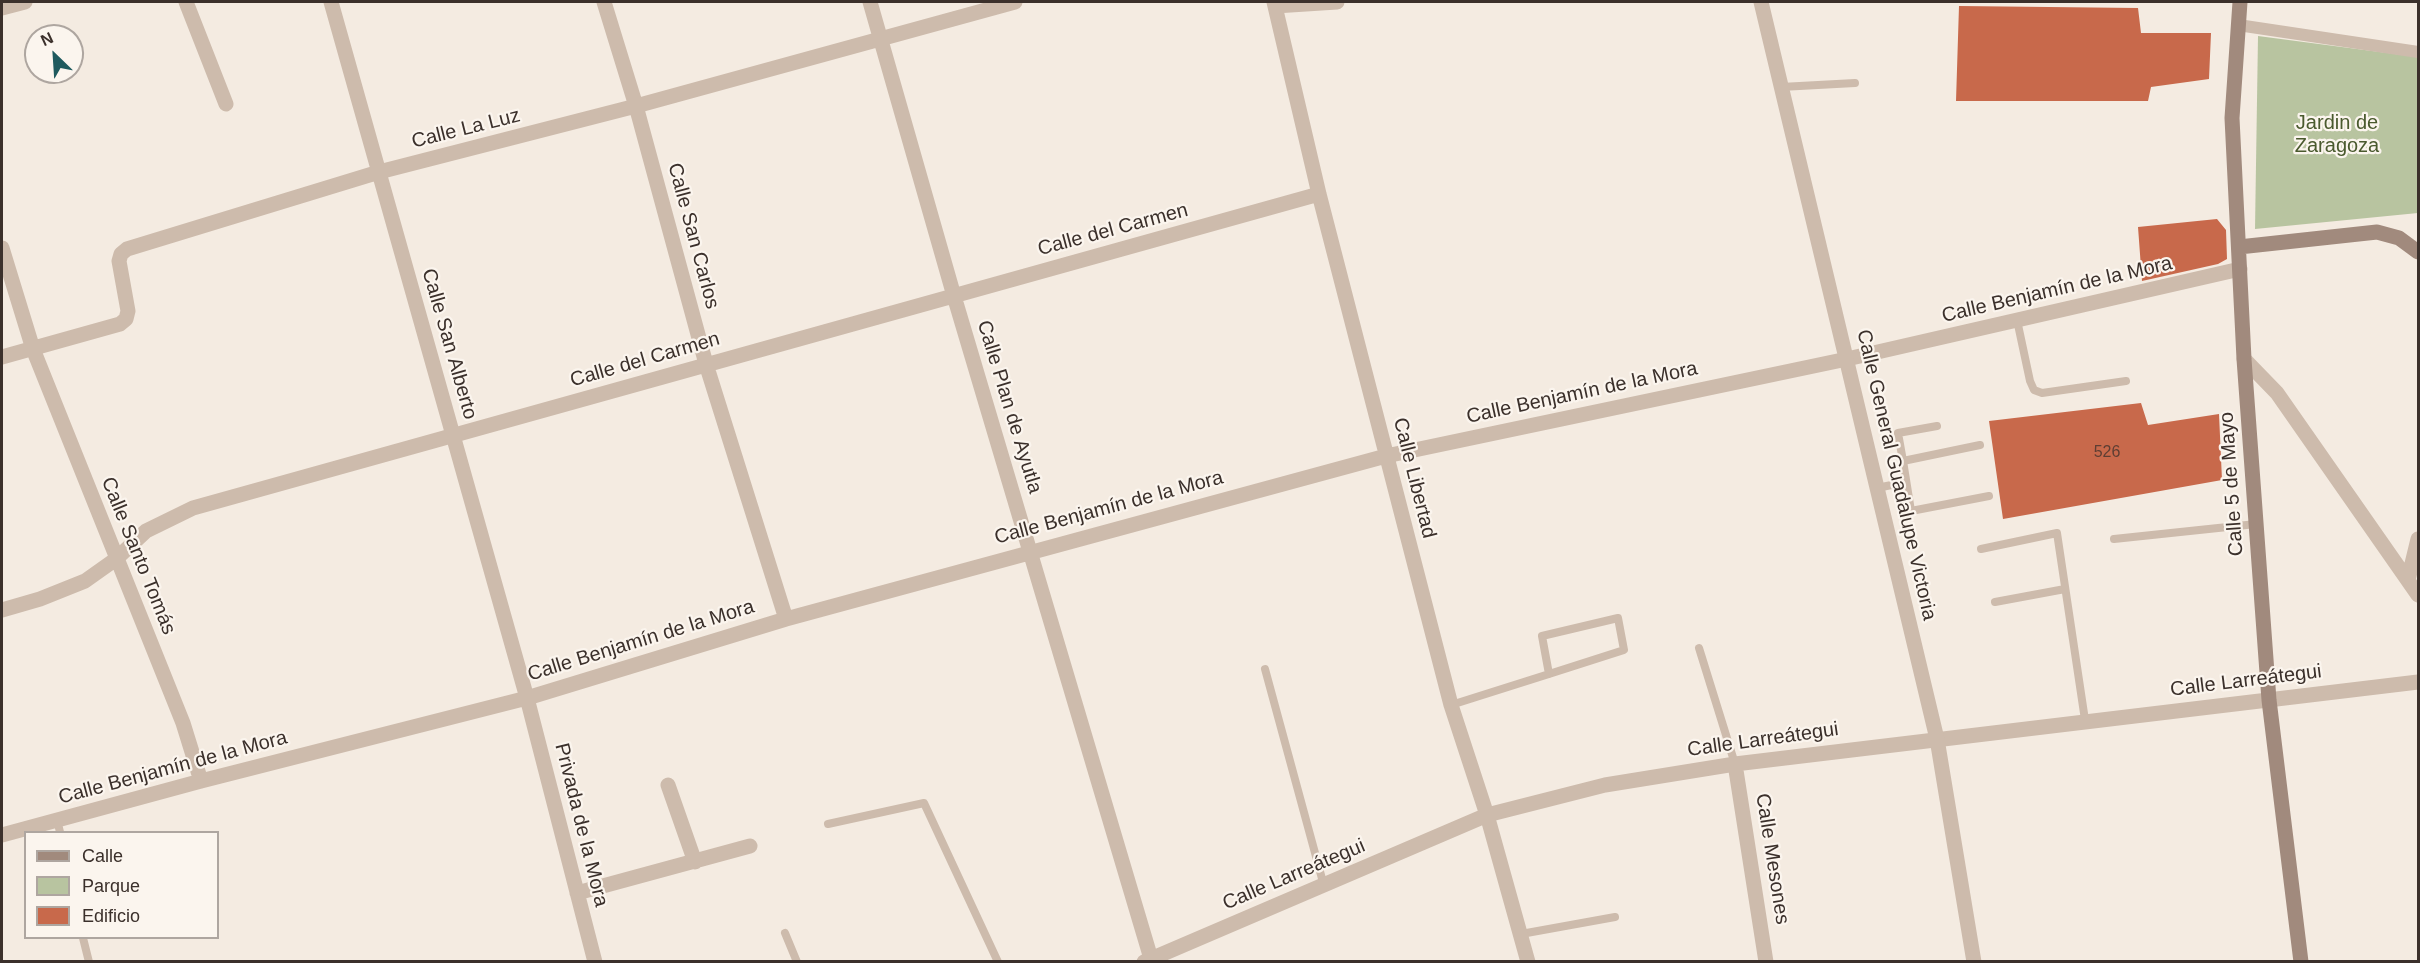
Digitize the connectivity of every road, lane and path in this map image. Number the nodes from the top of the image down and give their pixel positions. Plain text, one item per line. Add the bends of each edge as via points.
1 (25, 2) edge
2 (186, 2) edge
3 (331, 2) edge
4 (604, 2) edge
5 (870, 2) edge
6 (1015, 2) edge
7 (1337, 2) edge
8 (1761, 2) edge
9 (2240, 2) edge
10 (1275, 4) edge
11 (2, 8) edge
12 (2238, 25) junction
13 (880, 40) junction
14 (2418, 52) edge
15 (1855, 83) dead end
16 (1781, 87) junction
17 (226, 104) dead end
18 (636, 106) junction
19 (379, 172) junction
20 (1319, 194) junction
21 (2239, 247) junction
22 (2, 248) edge
23 (2418, 252) edge
24 (2240, 269) junction
25 (954, 296) junction
26 (2017, 320) junction
27 (33, 349) junction
28 (2, 357) edge
29 (1847, 359) junction
30 (2244, 359) junction
31 (706, 364) junction
32 (2126, 381) dead end
33 (1937, 426) dead end
34 (453, 435) junction
35 (1980, 445) dead end
36 (1386, 456) junction
37 (1903, 461) junction
38 (1906, 482) junction
39 (1877, 488) junction
40 (1989, 496) dead end
41 (2256, 524) junction
42 (2114, 539) dead end
43 (2418, 539) edge
44 (1981, 549) dead end
45 (1030, 551) junction
46 (116, 559) junction
47 (2408, 580) junction
48 (2065, 590) junction
49 (2418, 595) edge
50 (1995, 602) dead end
51 (2, 610) edge
52 (786, 619) junction
53 (1699, 648) dead end
54 (1265, 669) dead end
55 (1549, 674) junction
56 (2418, 682) edge
57 (527, 698) junction
58 (2269, 700) junction
59 (1451, 705) junction
60 (2085, 720) junction
61 (1937, 739) junction
62 (1735, 764) junction
63 (201, 780) junction
64 (668, 785) dead end
65 (1487, 815) junction
66 (828, 824) dead end
67 (58, 826) edge
68 (24, 831) edge
69 (27, 831) edge
70 (2, 835) edge
71 (750, 846) dead end
72 (695, 862) junction
73 (1324, 886) junction
74 (577, 894) junction
75 (1615, 917) dead end
76 (786, 933) dead end
77 (1521, 934) junction
78 (83, 939) edge
79 (1149, 960) edge
80 (89, 962) edge
81 (595, 962) edge
82 (797, 962) edge
83 (998, 962) edge
84 (1528, 962) edge
85 (1766, 962) edge
86 (1974, 962) edge
87 (2301, 962) edge

1 - 11 street
2 - 17 street
3 - 19 street, Calle San Alberto
4 - 18 street, Calle San Carlos
5 - 13 street, Calle Plan de Ayutla
6 - 13 street, Calle La Luz
7 - 10 street
8 - 16 street, Calle General Guadalupe Victoria
9 - 12 main road, Calle 5 de Mayo
10 - 20 street, Calle Libertad
12 - 14 street
12 - 21 main road, Calle 5 de Mayo via 2232,118
13 - 18 street, Calle La Luz
13 - 25 street, Calle Plan de Ayutla
15 - 16 lane
16 - 29 street, Calle General Guadalupe Victoria
18 - 19 street, Calle La Luz
18 - 31 street, Calle San Carlos
19 - 27 street, Calle La Luz via 127,249 120,254 119,261 126,319
19 - 34 street, Calle San Alberto
20 - 25 street, Calle del Carmen
20 - 36 street, Calle Libertad
21 - 23 main road via 2377,232 2399,238
21 - 24 main road, Calle 5 de Mayo
22 - 27 street, Calle Santo Tomás
24 - 26 street, Calle Benjamín de la Mora
24 - 30 main road, Calle 5 de Mayo
25 - 31 street, Calle del Carmen
25 - 45 street, Calle Plan de Ayutla
26 - 29 street, Calle Benjamín de la Mora
26 - 32 lane via 2034,390 2042,393
27 - 28 street, Calle La Luz
27 - 46 street, Calle Santo Tomás
29 - 36 street, Calle Benjamín de la Mora
29 - 39 street, Calle General Guadalupe Victoria
30 - 41 main road, Calle 5 de Mayo
30 - 47 street via 2277,393
31 - 34 street, Calle del Carmen
31 - 52 street, Calle San Carlos
33 - 37 lane via 1898,433
34 - 46 street, Calle del Carmen via 193,508 147,531
34 - 57 street, Calle San Alberto
35 - 37 lane
36 - 45 street, Calle Benjamín de la Mora
36 - 59 street, Calle Libertad
37 - 38 lane
38 - 39 lane
38 - 40 lane via 1911,511
39 - 61 street, Calle General Guadalupe Victoria
41 - 42 lane
41 - 58 main road, Calle 5 de Mayo
43 - 47 street
44 - 48 lane via 2057,533
45 - 52 street, Calle Benjamín de la Mora
45 - 79 street, Calle Plan de Ayutla
46 - 51 street, Calle del Carmen via 85,581
46 - 63 street, Calle Santo Tomás via 183,723
47 - 49 street
48 - 50 lane
48 - 60 lane
52 - 57 street, Calle Benjamín de la Mora
53 - 62 lane
54 - 73 lane
55 - 55 lane via 1624,650 1618,618 1542,636
55 - 59 lane
56 - 58 street, Calle Larreátegui
57 - 63 street, Calle Benjamín de la Mora
57 - 74 street, Privada de la Mora
58 - 60 street, Calle Larreátegui
58 - 87 main road, Calle 5 de Mayo
59 - 65 street, Calle Libertad
60 - 61 street, Calle Larreátegui
61 - 62 street, Calle Larreátegui
61 - 86 street, Calle General Guadalupe Victoria
62 - 65 street, Calle Larreátegui via 1605,785
62 - 85 street, Calle Mesones
63 - 67 street, Calle Benjamín de la Mora
64 - 72 street
65 - 73 street, Calle Larreátegui
65 - 77 street, Calle Libertad
66 - 83 lane via 924,803
67 - 69 street, Calle Benjamín de la Mora
68 - 70 street, Calle Benjamín de la Mora
71 - 72 street
72 - 74 street
73 - 79 street, Calle Larreátegui
74 - 81 street, Privada de la Mora
75 - 77 lane
76 - 82 lane
77 - 84 street, Calle Libertad
78 - 80 lane

